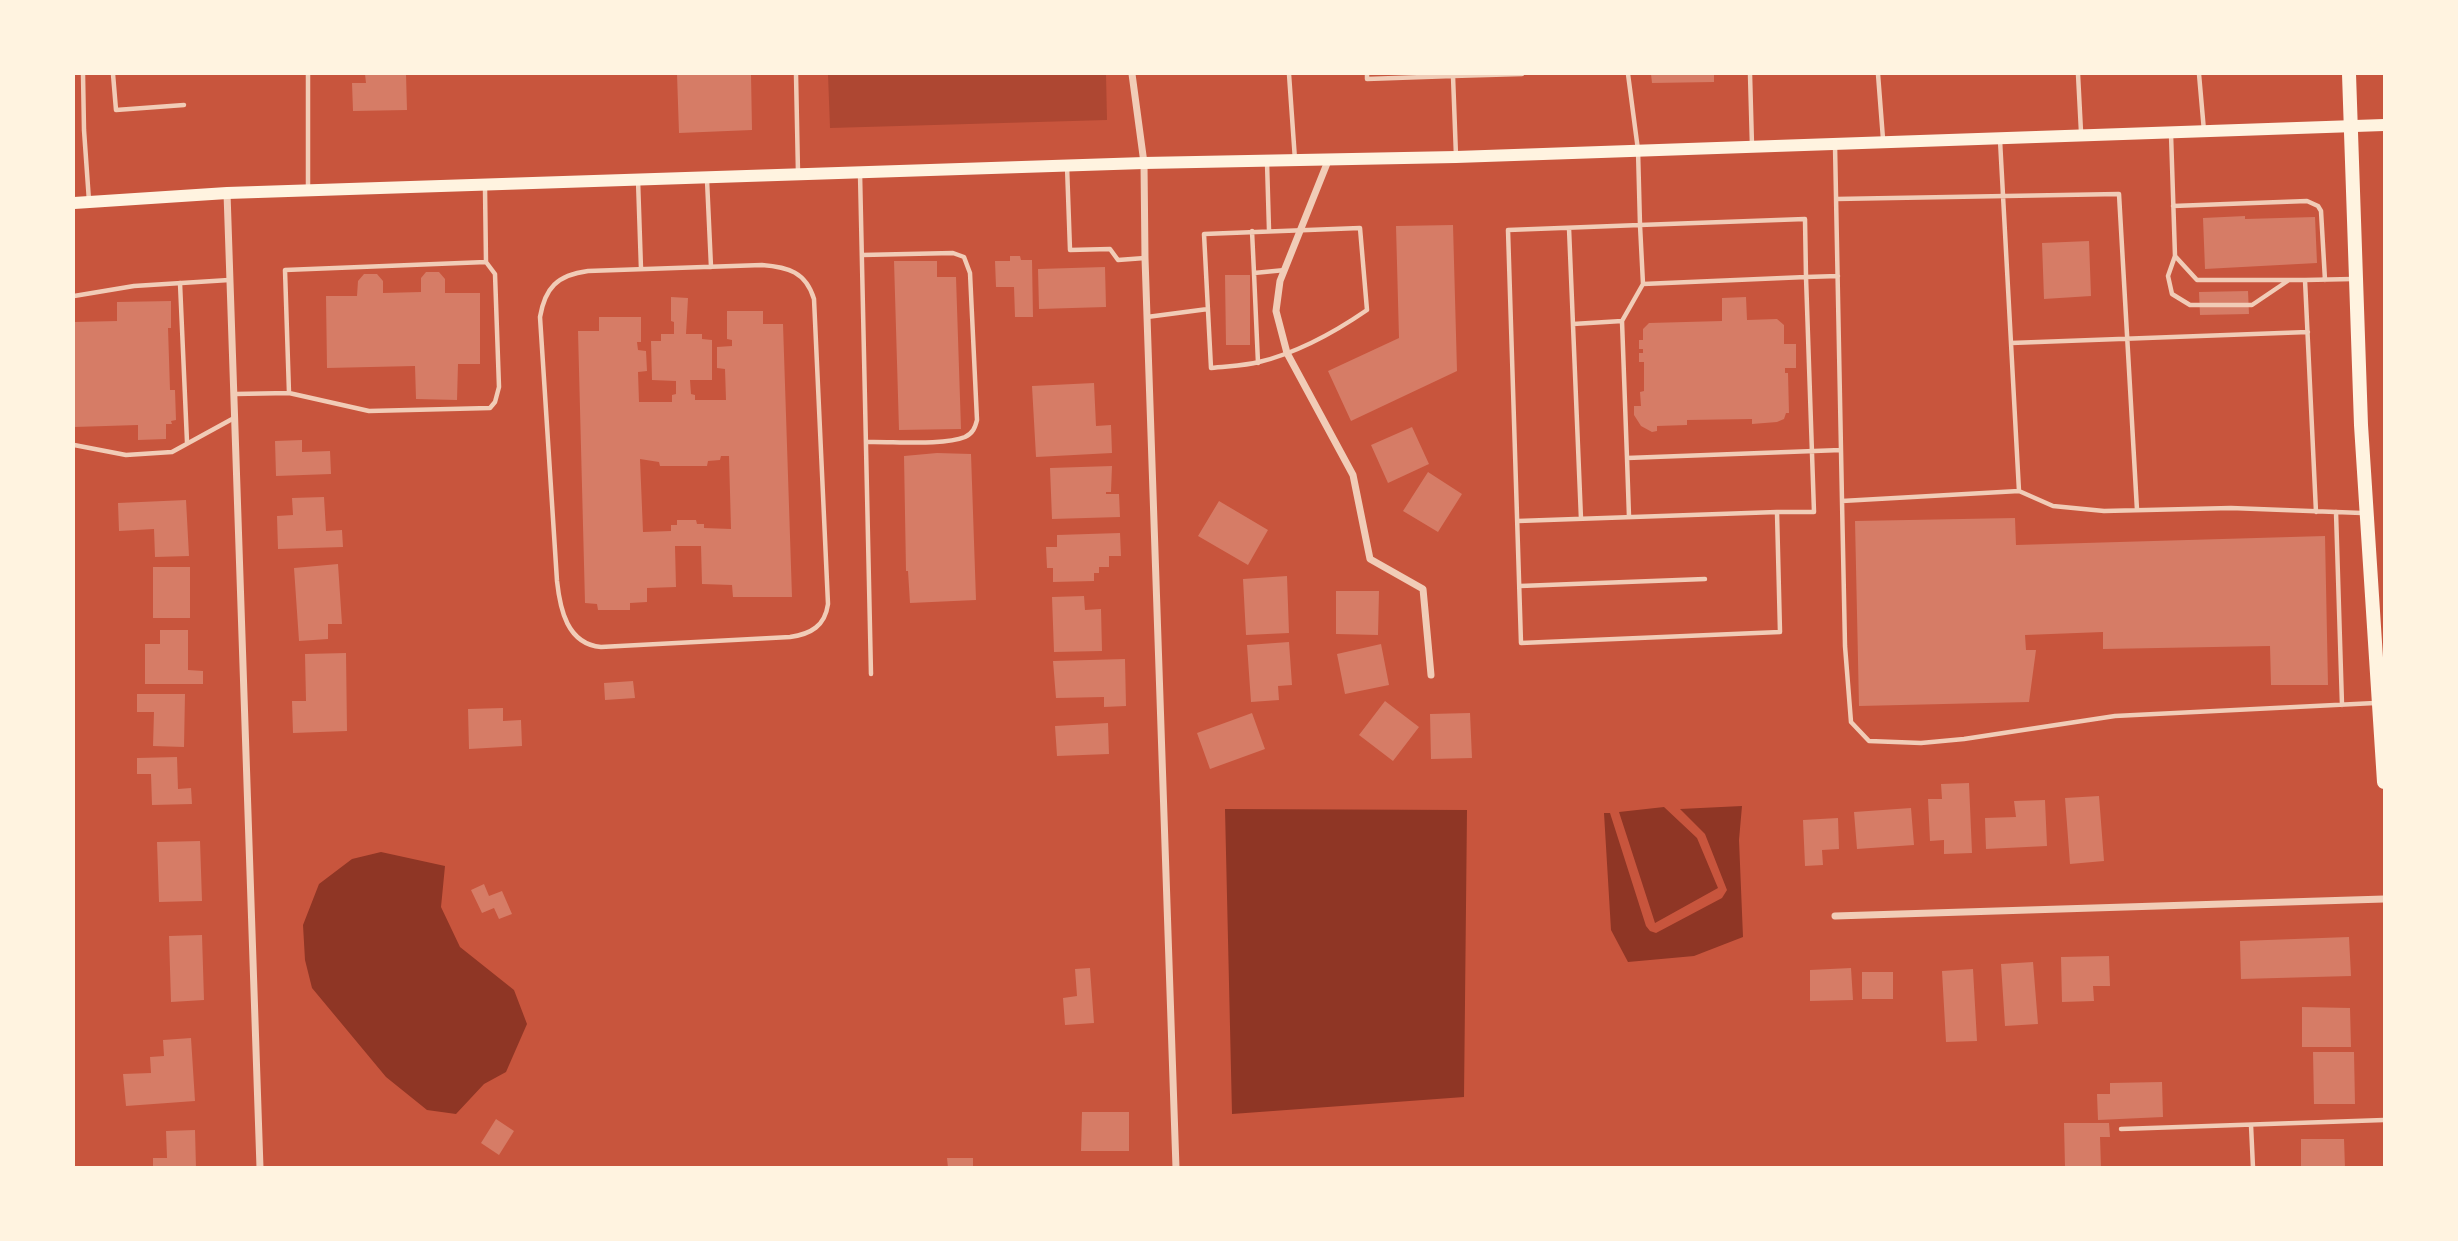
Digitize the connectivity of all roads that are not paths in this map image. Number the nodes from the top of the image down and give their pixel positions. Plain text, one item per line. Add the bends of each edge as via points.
1 (83, 74) edge
2 (113, 74) edge
3 (307, 74) edge
4 (796, 74) edge
5 (1132, 74) edge
6 (1289, 74) edge
7 (1367, 74) edge
8 (1522, 74) edge
9 (1628, 74) edge
10 (1750, 74) edge
11 (1878, 74) edge
12 (2078, 74) edge
13 (2199, 74) edge
14 (2349, 74) edge
15 (1453, 76) junction
16 (184, 106) dead end
17 (2385, 125) edge
18 (2351, 126) junction
19 (2204, 132) junction
20 (2171, 133) junction
21 (2081, 136) junction
22 (2000, 139) junction
23 (1883, 143) junction
24 (1835, 144) junction
25 (1752, 147) junction
26 (1638, 150) junction
27 (1456, 157) junction
28 (1295, 161) junction
29 (1328, 161) junction
30 (1267, 162) junction
31 (1144, 163) junction
32 (1067, 166) junction
33 (860, 172) junction
34 (798, 174) junction
35 (707, 177) junction
36 (638, 179) junction
37 (484, 184) junction
38 (308, 190) junction
39 (227, 192) junction
40 (2003, 195) junction
41 (1836, 199) junction
42 (89, 201) junction
43 (74, 202) edge
44 (2174, 206) junction
45 (1640, 225) junction
46 (1569, 228) junction
47 (1301, 229) junction
48 (1269, 230) junction
49 (1252, 231) junction
50 (862, 255) junction
51 (2175, 256) junction
52 (1145, 258) junction
53 (486, 262) junction
54 (711, 267) junction
55 (641, 269) junction
56 (1284, 270) junction
57 (1254, 273) junction
58 (1838, 276) junction
59 (1806, 277) junction
60 (2356, 279) junction
61 (230, 280) junction
62 (2290, 280) junction
63 (2305, 280) junction
64 (2325, 280) junction
65 (180, 284) junction
66 (1643, 284) junction
67 (74, 296) edge
68 (1208, 309) junction
69 (1147, 317) junction
70 (1622, 321) junction
71 (1573, 324) junction
72 (2308, 332) junction
73 (2126, 338) junction
74 (2011, 343) junction
75 (1287, 353) junction
76 (1258, 363) junction
77 (289, 393) junction
78 (234, 394) junction
79 (235, 418) junction
80 (866, 442) junction
81 (187, 443) junction
82 (74, 444) edge
83 (1841, 450) junction
84 (1812, 451) junction
85 (1627, 458) junction
86 (2019, 491) junction
87 (1842, 501) junction
88 (2137, 510) junction
89 (1777, 512) junction
90 (2316, 512) junction
91 (2336, 512) junction
92 (2367, 513) junction
93 (1629, 517) junction
94 (1581, 519) junction
95 (1518, 521) junction
96 (1705, 579) dead end
97 (1520, 586) junction
98 (871, 674) dead end
99 (1431, 675) dead end
100 (2379, 703) junction
101 (2342, 705) junction
102 (2385, 782) edge
103 (2385, 899) edge
104 (1835, 916) dead end
105 (2385, 1120) edge
106 (2251, 1125) junction
107 (2121, 1129) dead end
108 (260, 1167) edge
109 (1176, 1167) edge
110 (2253, 1167) edge

1 - 42 lane
2 - 16 lane via 116,110
3 - 38 lane
4 - 34 lane
5 - 31 street
6 - 28 lane
7 - 15 lane via 1367,79
8 - 15 lane
9 - 26 lane
10 - 25 lane
11 - 23 lane
12 - 21 lane
13 - 19 lane
14 - 18 main road
15 - 27 lane
17 - 18 main road
18 - 19 main road
18 - 60 main road
19 - 20 main road
20 - 21 main road
20 - 44 lane
21 - 22 main road
22 - 23 main road
22 - 40 lane
23 - 24 main road
24 - 25 main road
24 - 41 lane
25 - 26 main road
26 - 27 main road
26 - 45 lane
27 - 29 main road
28 - 29 main road
28 - 30 main road
29 - 47 street
30 - 31 main road
30 - 48 lane
31 - 32 main road
31 - 52 street
32 - 33 main road
32 - 52 lane via 1070,250 1110,249 1118,260
33 - 34 main road
33 - 50 lane
34 - 35 main road
35 - 36 main road
35 - 54 lane
36 - 37 main road
36 - 55 lane
37 - 38 main road
37 - 53 lane
38 - 39 main road
39 - 42 main road
39 - 61 street
40 - 41 lane
40 - 73 lane via 2119,194
40 - 74 lane
41 - 58 lane
42 - 43 main road
44 - 51 lane
44 - 64 lane via 2307,201 2318,206
45 - 46 lane
45 - 59 lane via 1804,219
45 - 66 lane
46 - 71 lane
46 - 95 lane via 1508,230
47 - 48 lane
47 - 56 street
47 - 75 lane via 1360,228 1367,310
48 - 49 lane
49 - 57 lane
49 - 68 lane via 1205,234
50 - 80 lane
50 - 80 lane via 953,253 964,257 970,273 977,420 967,436 952,440
51 - 62 lane via 2197,280
51 - 62 lane via 2168,276 2172,294 2190,305 2252,305
52 - 69 street
53 - 77 lane via 285,270
53 - 77 lane via 495,274 499,387 490,408 369,411
54 - 55 lane
54 - 55 lane via 780,266 794,270 811,288 817,313 827,614 817,629 790,637 592,646 572,632 558,594 540,317 547,293 565,277 588,271
56 - 57 lane
56 - 75 street via 1276,311
57 - 76 lane
58 - 59 lane
58 - 83 lane
59 - 66 lane
59 - 84 lane
60 - 64 lane
60 - 92 main road
61 - 65 lane
61 - 78 street
62 - 63 lane
63 - 64 lane
63 - 72 lane
65 - 67 lane
65 - 81 lane
66 - 70 lane
68 - 69 lane
68 - 76 lane via 1211,368
69 - 109 street
70 - 71 lane
70 - 85 lane
71 - 94 lane
72 - 73 lane
72 - 90 lane
73 - 74 lane
73 - 88 lane
74 - 86 lane
75 - 76 lane
75 - 99 street via 1353,475 1370,559 1423,589
77 - 78 lane
78 - 79 street
79 - 81 lane
79 - 108 street
80 - 98 lane
81 - 82 lane via 172,452 126,455
83 - 84 lane
83 - 87 lane
84 - 85 lane
84 - 89 lane via 1814,512
85 - 93 lane
86 - 87 lane
86 - 88 lane via 2053,506
87 - 101 lane via 1851,722 1869,741 1964,739 2115,716
88 - 90 lane
89 - 93 lane
89 - 97 lane via 1780,632 1521,643
90 - 91 lane
91 - 92 lane
91 - 101 lane
92 - 100 main road
93 - 94 lane
94 - 95 lane
95 - 97 lane
96 - 97 lane
100 - 101 lane
100 - 102 main road
103 - 104 street
105 - 106 lane
106 - 107 lane
106 - 110 lane

